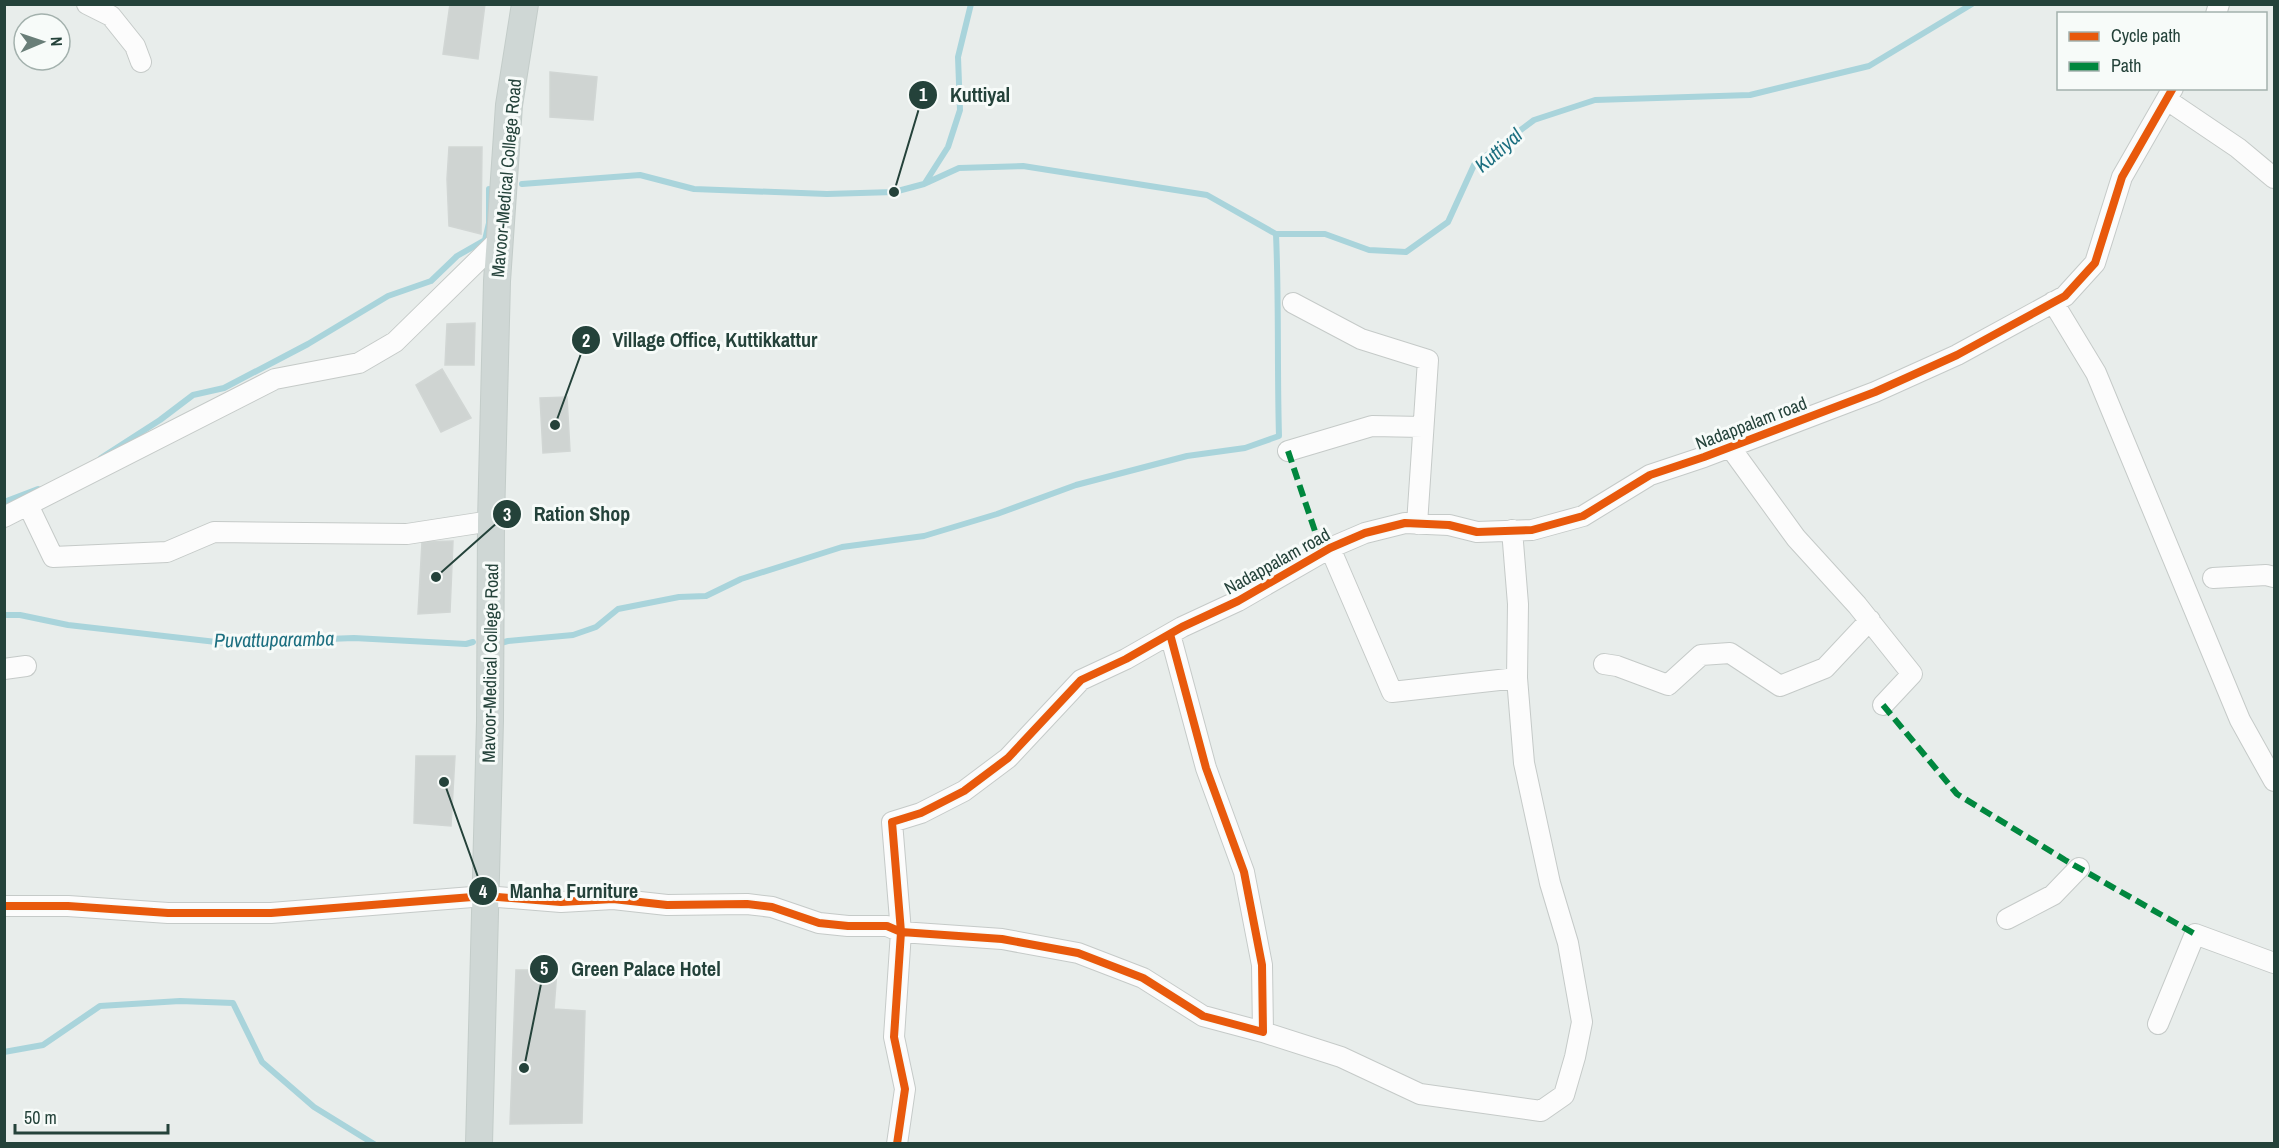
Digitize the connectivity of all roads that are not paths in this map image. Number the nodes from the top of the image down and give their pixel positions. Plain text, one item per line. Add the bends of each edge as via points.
1 (87, 4) edge
2 (525, 4) edge
3 (141, 62) dead end
4 (2170, 94) edge
5 (2274, 178) edge
6 (500, 239) junction
7 (2053, 302) junction
8 (1293, 303) dead end
9 (1423, 427) junction
10 (1730, 447) junction
11 (1288, 451) dead end
12 (28, 505) junction
13 (4, 517) edge
14 (491, 521) junction
15 (1417, 524) junction
16 (1512, 530) junction
17 (1330, 548) junction
18 (2274, 577) edge
19 (2213, 578) dead end
20 (1870, 621) junction
21 (1170, 634) junction
22 (1604, 664) dead end
23 (26, 666) dead end
24 (4, 669) edge
25 (1517, 678) junction
26 (1882, 705) dead end
27 (2274, 782) edge
28 (2079, 868) dead end
29 (485, 896) junction
30 (4, 906) edge
31 (2007, 920) dead end
32 (901, 932) junction
33 (2274, 963) edge
34 (2158, 1024) dead end
35 (1263, 1032) junction
36 (479, 1143) edge
37 (897, 1143) edge

1 - 3 street via 111,16 135,45
2 - 6 main road, Mavoor-Medical College Road via 509,105
4 - 5 street
4 - 7 street, Nadappalam road via 2122,177 2095,263 2065,296
6 - 12 street via 395,342 359,363 275,379
6 - 14 main road, Mavoor-Medical College Road
7 - 10 street, Nadappalam road via 1957,355 1875,392
7 - 27 street via 2096,373 2240,720
8 - 9 street via 1361,339 1428,360
9 - 11 street via 1372,426
9 - 15 street
10 - 16 street, Nadappalam road via 1650,475 1583,516 1532,530
10 - 20 street via 1796,538
12 - 13 street
12 - 14 street via 53,557 167,552 214,532 407,534
14 - 29 main road, Mavoor-Medical College Road
15 - 16 street, Nadappalam road via 1449,525 1477,532
15 - 17 street, Nadappalam road via 1365,533
16 - 25 street via 1518,604
17 - 21 street, Nadappalam road via 1238,601
17 - 25 street via 1392,692
18 - 19 street
20 - 22 street via 1825,668 1780,686 1730,653 1701,655 1668,685
20 - 26 street via 1912,674
21 - 32 street, Nadappalam road via 1081,680 1008,758 964,791 921,813 892,822
21 - 35 street via 1206,768 1244,872 1262,966
23 - 24 street
25 - 35 street via 1524,764 1550,883 1568,944 1582,1022 1564,1095 1541,1111 1420,1094 1341,1057
28 - 31 street via 2053,895
29 - 30 street via 271,914
29 - 32 street via 561,902 613,899 683,905 747,903 819,923 887,926
29 - 36 main road, Mavoor-Medical College Road
32 - 35 street via 1002,939 1078,953 1143,978 1203,1016
32 - 37 street, Nadappalam road via 894,1037 905,1089
33 - 34 street via 2195,934

